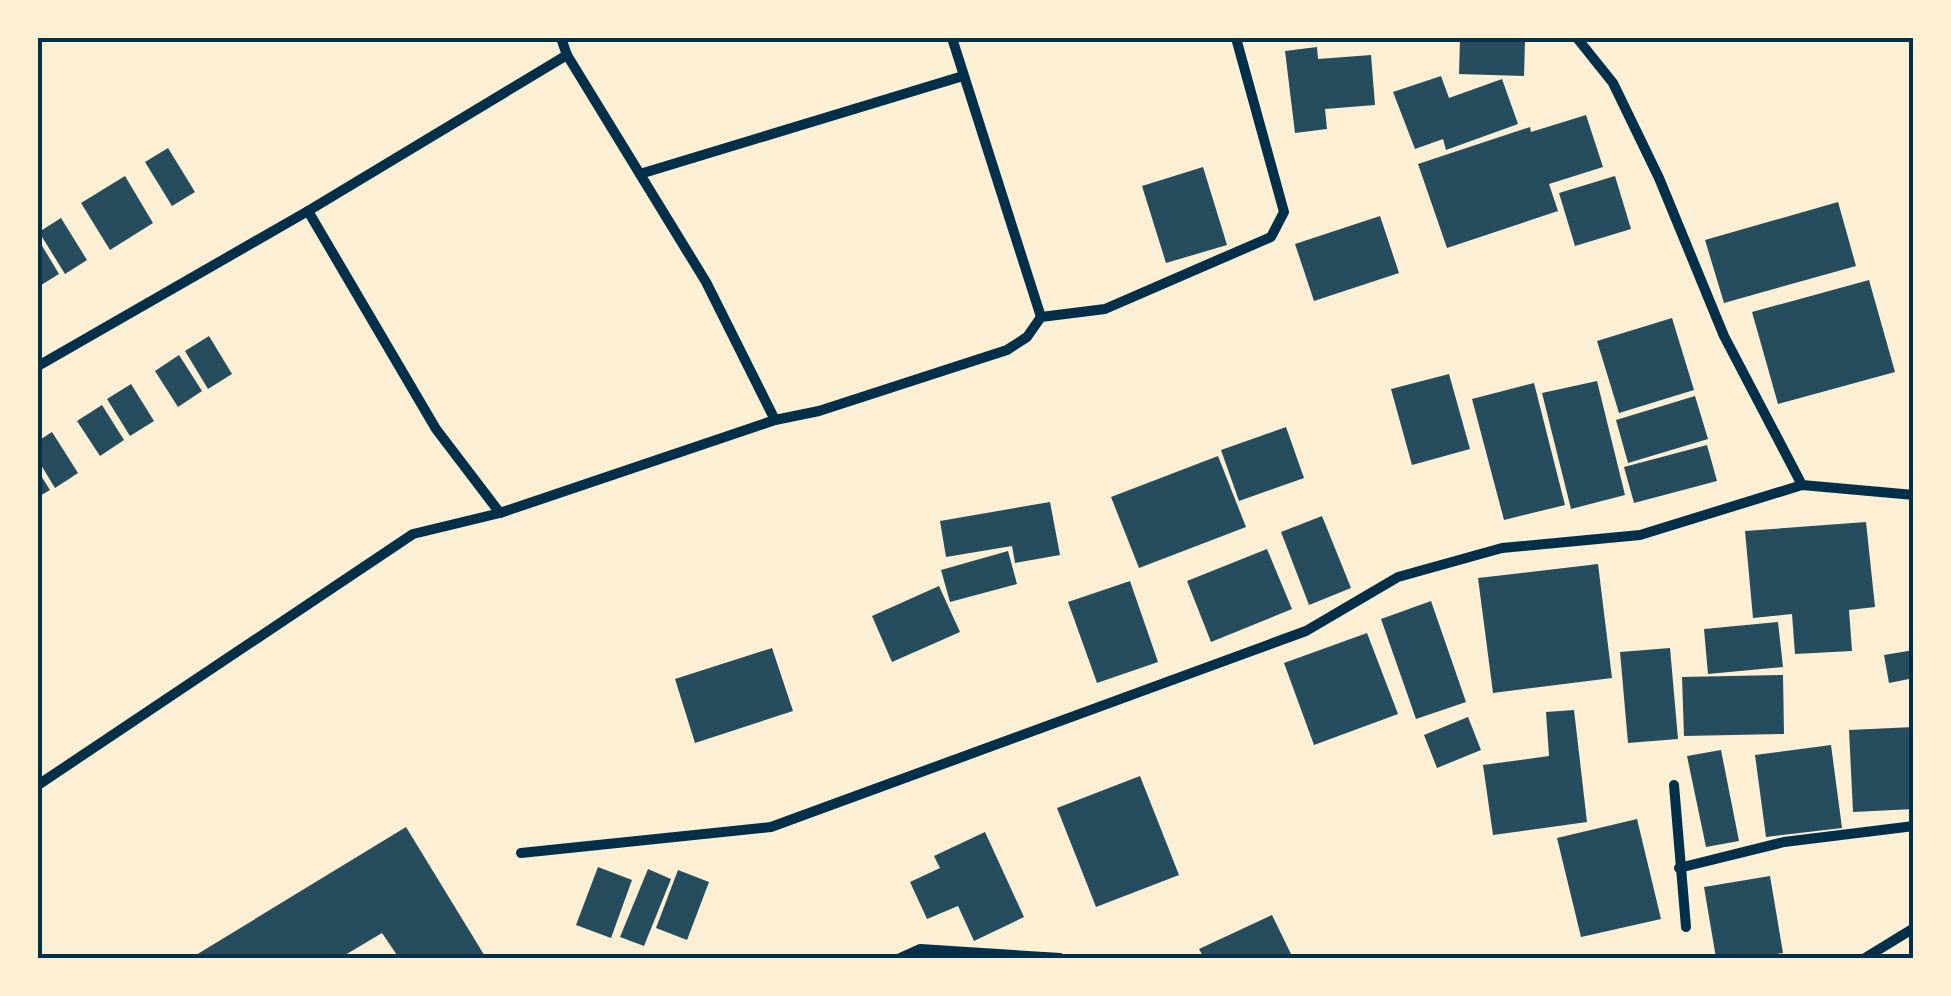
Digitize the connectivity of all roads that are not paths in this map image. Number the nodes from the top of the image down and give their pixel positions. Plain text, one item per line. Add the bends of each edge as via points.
1 (561, 38) edge
2 (952, 38) edge
3 (1236, 38) edge
4 (1577, 38) edge
5 (567, 55) junction
6 (963, 76) junction
7 (640, 174) junction
8 (308, 211) junction
9 (1041, 317) junction
10 (38, 366) edge
11 (775, 420) junction
12 (1802, 486) junction
13 (1914, 495) edge
14 (500, 512) junction
15 (38, 785) edge
16 (1674, 786) dead end
17 (1914, 826) edge
18 (521, 853) dead end
19 (1680, 868) junction
20 (1686, 927) dead end
21 (1914, 928) edge
22 (900, 958) edge
23 (1060, 958) edge
24 (1864, 958) edge

1 - 5 street
2 - 6 street
3 - 9 street via 1284,212 1271,237 1104,309
4 - 12 street via 1613,83 1724,336
5 - 7 street
5 - 8 street
6 - 7 street
6 - 9 street
7 - 11 street via 706,282
8 - 10 street
8 - 14 street via 436,430
9 - 11 street via 1007,350
11 - 14 street
12 - 13 street
12 - 18 street via 1640,534 1502,548 1398,577 1306,631 771,826
14 - 15 street via 413,534
16 - 19 street
17 - 19 street via 1784,842
19 - 20 street
21 - 24 street
22 - 23 street via 920,949

